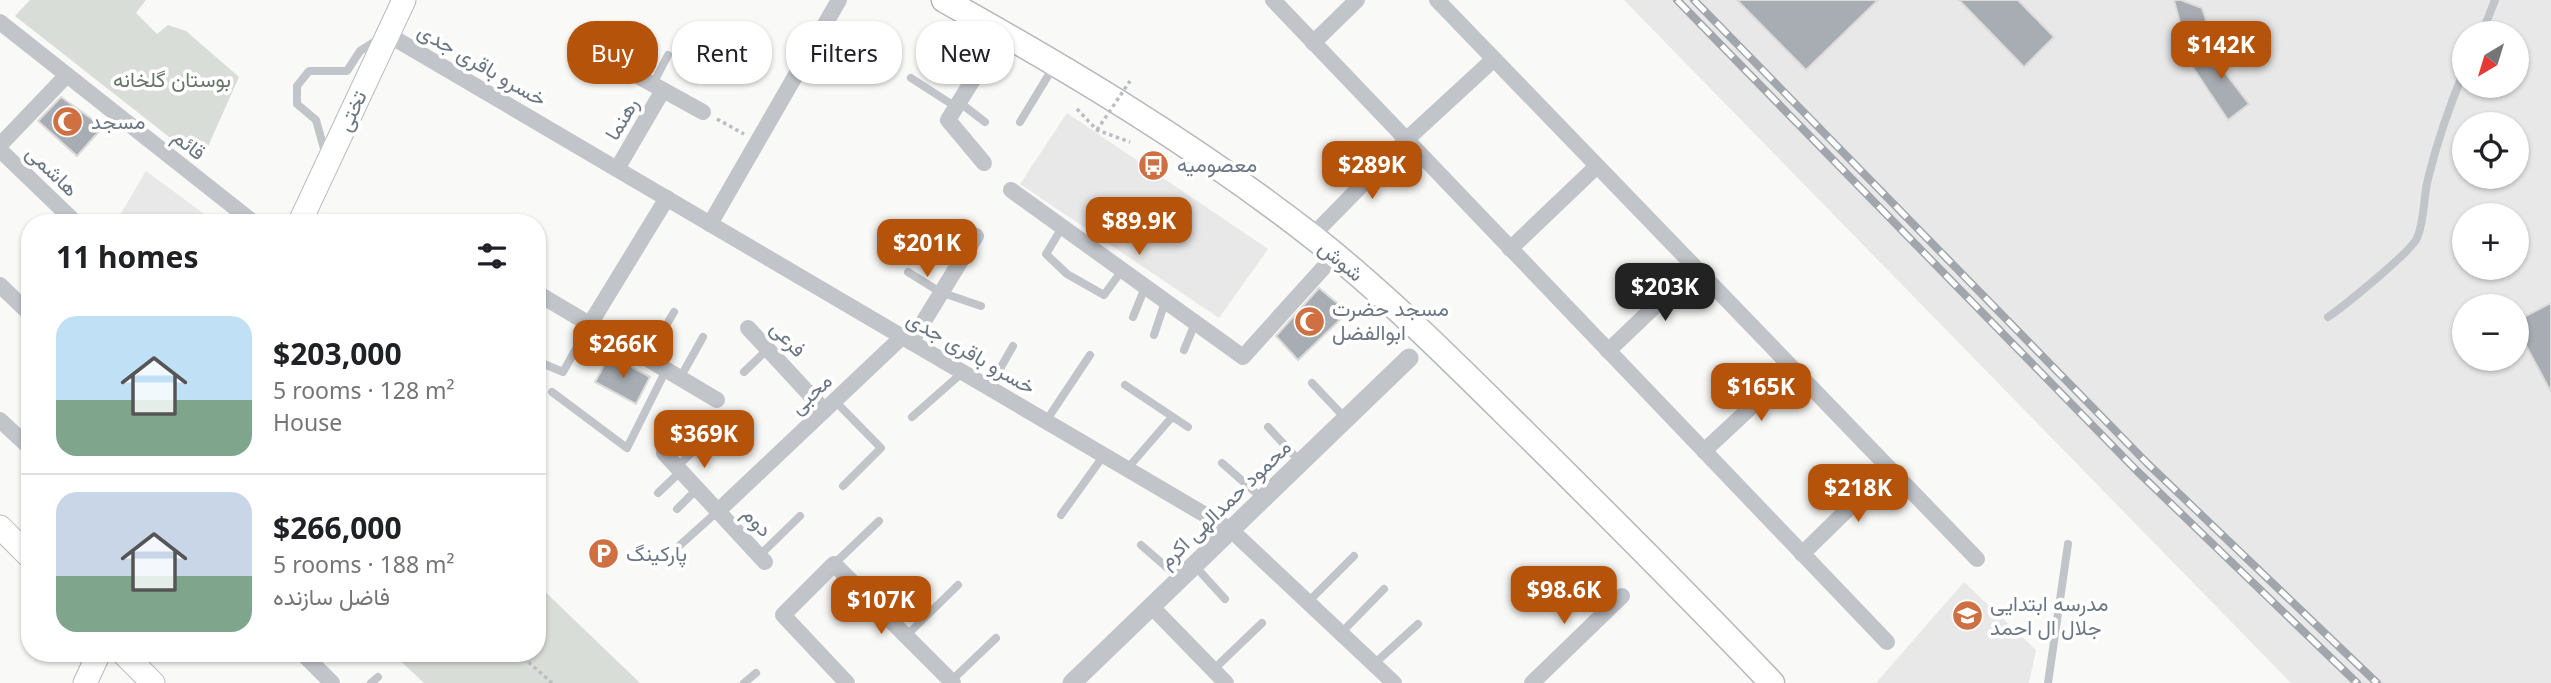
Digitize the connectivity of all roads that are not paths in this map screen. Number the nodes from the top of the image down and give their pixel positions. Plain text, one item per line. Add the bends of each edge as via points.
1 (404, 0) edge
2 (839, 0) edge
3 (943, 0) edge
4 (1273, 0) edge
5 (1357, 0) edge
6 (1437, 0) edge
7 (2495, 0) edge
8 (981, 21) edge
9 (2487, 21) edge
10 (0, 22) edge
11 (387, 34) junction
12 (1014, 40) edge
13 (1313, 43) junction
14 (668, 55) dead end
15 (1494, 59) junction
16 (1056, 63) junction
17 (67, 75) junction
18 (911, 78) dead end
19 (652, 84) edge
20 (970, 84) edge
21 (658, 87) junction
22 (2453, 98) edge
23 (955, 109) junction
24 (703, 112) road end
25 (985, 122) dead end
26 (1020, 122) dead end
27 (1406, 140) junction
28 (0, 148) edge
29 (328, 162) junction
30 (985, 163) dead end
31 (1597, 166) junction
32 (617, 169) junction
33 (1011, 190) dead end
34 (667, 198) junction
35 (67, 214) edge
36 (243, 214) edge
37 (304, 214) edge
38 (710, 224) junction
39 (1063, 226) junction
40 (976, 236) dead end
41 (1312, 236) junction
42 (1510, 249) junction
43 (1335, 255) junction
44 (1695, 268) junction
45 (1124, 269) junction
46 (908, 272) dead end
47 (0, 285) edge
48 (1146, 285) junction
49 (940, 292) junction
50 (546, 298) edge
51 (1166, 299) junction
52 (21, 305) edge
53 (981, 306) dead end
54 (674, 312) dead end
55 (1133, 317) dead end
56 (2328, 317) dead end
57 (1196, 321) junction
58 (590, 324) junction
59 (748, 328) dead end
60 (1154, 335) dead end
61 (703, 337) dead end
62 (907, 339) junction
63 (1013, 346) dead end
64 (768, 349) junction
65 (1184, 349) dead end
66 (1608, 351) junction
67 (1090, 355) dead end
68 (647, 358) junction
69 (1409, 358) dead end
70 (546, 365) edge
71 (1793, 369) junction
72 (744, 372) dead end
73 (963, 372) junction
74 (673, 374) junction
75 (1312, 383) dead end
76 (1125, 385) dead end
77 (989, 388) junction
78 (552, 392) dead end
79 (717, 400) dead end
80 (829, 405) junction
81 (912, 417) dead end
82 (1172, 417) junction
83 (1346, 419) junction
84 (0, 420) edge
85 (1046, 421) junction
86 (1188, 427) dead end
87 (1268, 427) dead end
88 (709, 436) dead end
89 (21, 439) edge
90 (1704, 452) junction
91 (664, 453) dead end
92 (1104, 455) junction
93 (1222, 463) dead end
94 (1301, 463) junction
95 (679, 469) junction
96 (1126, 469) junction
97 (1889, 469) junction
98 (843, 486) dead end
99 (697, 489) junction
100 (658, 493) dead end
101 (1263, 499) junction
102 (677, 509) dead end
103 (718, 511) junction
104 (1061, 515) dead end
105 (800, 516) dead end
106 (879, 522) dead end
107 (0, 527) edge
108 (1231, 530) junction
109 (2068, 544) dead end
110 (1141, 545) dead end
111 (679, 546) dead end
112 (21, 548) edge
113 (1802, 554) junction
114 (1354, 556) dead end
115 (762, 559) joint
116 (1977, 559) dead end
117 (834, 564) junction
118 (1194, 565) junction
119 (1180, 579) junction
120 (958, 585) dead end
121 (1384, 589) dead end
122 (1622, 596) dead end
123 (1225, 600) dead end
124 (1308, 602) junction
125 (1152, 607) junction
126 (1262, 623) dead end
127 (1418, 624) dead end
128 (1340, 633) junction
129 (906, 636) junction
130 (996, 638) dead end
131 (1887, 642) dead end
132 (95, 662) edge
133 (132, 662) edge
134 (312, 662) edge
135 (1374, 664) junction
136 (1213, 670) junction
137 (756, 673) dead end
138 (1081, 680) edge
139 (952, 682) edge
140 (85, 683) edge
141 (153, 683) edge
142 (332, 683) edge
143 (744, 683) edge
144 (847, 683) edge
145 (1226, 683) edge
146 (1394, 683) edge
147 (1532, 683) edge
148 (1772, 683) edge
149 (2048, 683) edge

1 - 11 main road, تختی
2 - 38 street via 818,55 758,142
3 - 8 main road, شوش
4 - 13 street
5 - 13 street
6 - 15 street
7 - 9 lane
10 - 17 street, قائم
11 - 29 main road, تختی
11 - 29 lane via 360,51 347,71 309,71 297,86 297,104 316,120
11 - 32 street, خسرو باقری جدی
12 - 16 main road, شوش
13 - 27 street
14 - 21 lane
15 - 27 street
15 - 31 street
16 - 26 lane
16 - 41 main road, شوش via 1191,149
17 - 28 street, هاشمی
17 - 36 street, قائم
18 - 23 lane
19 - 21 street
20 - 23 street
21 - 24 street
21 - 32 street, رهنما
22 - 56 lane via 2427,183 2416,241
23 - 25 lane
23 - 30 street
27 - 41 street
27 - 42 street
28 - 35 street, هاشمی
29 - 37 main road, تختی
31 - 42 street
31 - 44 street
32 - 34 street, خسرو باقری جدی
33 - 39 street
34 - 38 street, خسرو باقری جدی
34 - 58 street
38 - 62 street, خسرو باقری جدی
39 - 45 street
39 - 45 lane via 1046,254 1067,274 1104,295
40 - 49 street, محبی
41 - 43 main road, شوش
42 - 66 street
43 - 57 street via 1243,356
43 - 148 main road, شوش via 1429,338 1659,564
44 - 66 street
44 - 71 street
45 - 48 street
46 - 49 lane
47 - 52 street
48 - 51 street
48 - 55 lane
49 - 53 lane
49 - 62 street, محبی
50 - 58 street
51 - 57 street
51 - 60 lane
54 - 68 lane
57 - 65 lane
58 - 68 street
58 - 70 lane via 563,372
59 - 64 street, فرعی
61 - 74 lane
62 - 73 street, خسرو باقری جدی
62 - 80 street, محبی
63 - 77 lane
64 - 72 lane
64 - 80 street, فرعی
66 - 90 street
67 - 85 lane
68 - 74 street
69 - 83 street, محمود حمدالهی اکرم
71 - 90 street
71 - 97 street
73 - 77 street, خسرو باقری جدی
73 - 81 lane
74 - 78 lane via 626,448
74 - 79 street
75 - 83 lane
76 - 82 lane
77 - 85 street, خسرو باقری جدی
80 - 98 lane via 881,448
80 - 103 street, محبی
82 - 86 lane
82 - 96 lane
83 - 94 street, محمود حمدالهی اکرم
84 - 89 street
85 - 92 street, خسرو باقری جدی
87 - 94 lane
88 - 95 lane
90 - 113 street
91 - 95 street, دوم
92 - 96 street, خسرو باقری جدی
92 - 104 lane
93 - 101 lane
94 - 101 street, محمود حمدالهی اکرم
95 - 99 street, دوم
95 - 100 lane
96 - 108 street, خسرو باقری جدی
97 - 113 street
97 - 116 street
99 - 102 lane
99 - 103 street, دوم
101 - 108 street, محمود حمدالهی اکرم
103 - 111 lane
103 - 115 street, دوم
105 - 115 lane
106 - 117 lane
107 - 112 main road
108 - 118 street, محمود حمدالهی اکرم
108 - 124 street, خسرو باقری جدی
109 - 149 lane
110 - 119 lane
113 - 131 street
114 - 124 lane
117 - 129 street
117 - 144 street via 783,615
118 - 119 street, محمود حمدالهی اکرم
118 - 123 lane
119 - 125 street, محمود حمدالهی اکرم
120 - 129 lane
121 - 128 lane
122 - 147 street
124 - 128 street, خسرو باقری جدی
125 - 136 street
125 - 138 street, محمود حمدالهی اکرم
126 - 136 lane
127 - 135 lane
128 - 135 street, خسرو باقری جدی
129 - 139 street
130 - 139 lane
132 - 140 main road
133 - 141 main road
134 - 142 street
135 - 146 street, خسرو باقری جدی
136 - 145 street
137 - 143 lane

